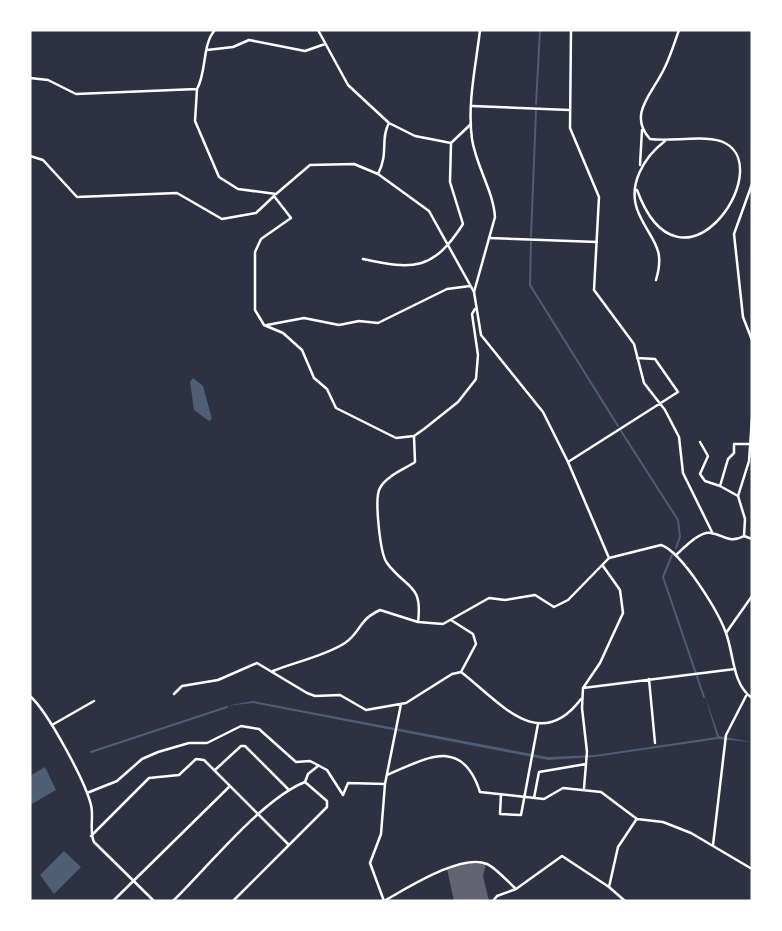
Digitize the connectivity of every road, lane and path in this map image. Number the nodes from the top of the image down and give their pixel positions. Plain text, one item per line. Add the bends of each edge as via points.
1 (215, 30) edge
2 (318, 30) edge
3 (480, 30) edge
4 (571, 30) edge
5 (678, 30) edge
6 (325, 44) junction
7 (207, 50) junction
8 (30, 78) edge
9 (197, 89) junction
10 (472, 106) junction
11 (569, 110) junction
12 (389, 123) junction
13 (471, 124) junction
14 (642, 130) junction
15 (665, 141) junction
16 (452, 143) junction
17 (30, 156) edge
18 (639, 170) junction
19 (378, 174) junction
20 (752, 184) edge
21 (637, 190) junction
22 (275, 195) junction
23 (489, 238) junction
24 (597, 242) junction
25 (446, 246) junction
26 (363, 259) dead end
27 (656, 280) dead end
28 (470, 286) junction
29 (474, 292) junction
30 (475, 309) junction
31 (264, 325) junction
32 (752, 340) edge
33 (636, 358) junction
34 (659, 404) junction
35 (752, 418) edge
36 (414, 436) junction
37 (700, 442) dead end
38 (750, 444) junction
39 (568, 462) junction
40 (720, 486) junction
41 (738, 496) junction
42 (713, 533) junction
43 (744, 536) junction
44 (752, 539) edge
45 (676, 555) junction
46 (609, 558) junction
47 (603, 566) junction
48 (752, 596) edge
49 (451, 620) junction
50 (418, 622) junction
51 (726, 633) junction
52 (735, 669) junction
53 (273, 671) junction
54 (461, 671) junction
55 (649, 679) junction
56 (583, 688) junction
57 (174, 694) dead end
58 (746, 694) junction
59 (30, 696) edge
60 (582, 697) junction
61 (752, 698) edge
62 (94, 701) dead end
63 (401, 704) junction
64 (51, 724) junction
65 (538, 724) junction
66 (655, 743) dead end
67 (586, 764) junction
68 (318, 766) junction
69 (215, 770) junction
70 (387, 775) junction
71 (305, 782) junction
72 (385, 784) junction
73 (230, 786) junction
74 (584, 788) junction
75 (288, 789) junction
76 (87, 793) junction
77 (501, 794) junction
78 (523, 796) junction
79 (534, 798) junction
80 (260, 815) junction
81 (637, 819) junction
82 (91, 836) junction
83 (289, 845) junction
84 (713, 845) junction
85 (752, 869) edge
86 (134, 881) junction
87 (609, 887) junction
88 (516, 889) junction
89 (113, 901) edge
90 (153, 901) edge
91 (173, 901) edge
92 (233, 901) edge
93 (384, 901) edge
94 (493, 901) edge
95 (625, 901) edge

1 - 7 street
2 - 6 street
3 - 10 street
4 - 11 street
5 - 14 street via 663,72 642,108
6 - 7 street via 305,51 249,40
6 - 12 street via 348,85
7 - 9 street
8 - 9 street via 48,80 76,94
9 - 22 street via 195,121 214,171 231,187
10 - 11 street
10 - 13 street
11 - 24 street via 578,151 599,197
12 - 16 street via 415,136
12 - 19 street via 383,133 386,158
13 - 16 street
13 - 23 street via 494,205
14 - 15 street via 650,139
14 - 18 street
15 - 18 street
15 - 21 street via 716,140 737,154 738,182 724,217 711,230 689,236 670,234 645,212
16 - 25 street via 450,181 463,224
17 - 22 street via 43,160 77,197 177,193 222,219 257,213
18 - 21 street
19 - 22 street via 354,164 310,165
19 - 25 street via 429,211
20 - 32 street via 734,234 743,317
21 - 27 street via 637,211 661,258
22 - 31 street via 291,218 261,239 255,252 255,310
23 - 24 street
23 - 29 street
24 - 33 street via 594,290 634,344
25 - 26 street via 423,264 401,267
25 - 28 street
28 - 29 street
28 - 31 street via 447,289 378,323 339,325 304,318
29 - 30 street
30 - 36 street via 476,379 458,402
30 - 39 street via 481,335 543,412
31 - 36 street via 283,333 302,350 314,378 327,389 336,408 397,439
33 - 34 street via 643,383
33 - 34 street via 655,359 678,392
34 - 39 street
34 - 42 street via 679,437 683,473
35 - 38 street
36 - 50 street via 415,462 383,483 377,503 383,554 418,592
37 - 40 street via 708,456 700,474
38 - 40 street via 734,444
38 - 41 street via 750,461
39 - 46 street
40 - 41 street
41 - 43 street via 746,519
42 - 43 street via 732,541
42 - 45 street via 699,536
43 - 44 street
45 - 46 street via 668,547 653,545
45 - 51 street
46 - 47 street
47 - 49 street via 568,600 554,607 535,595 489,598
47 - 56 street via 620,590 622,613 607,650
48 - 51 street
49 - 50 street via 443,624
49 - 54 street via 473,634 476,644
50 - 53 street via 380,610 363,618 355,634 339,646
51 - 52 street
52 - 55 street
52 - 58 street
53 - 57 street via 257,663 218,680 181,686
53 - 63 street via 315,696 340,695 366,710
54 - 63 street
54 - 65 street via 518,718
55 - 56 street
55 - 66 street
56 - 60 street
58 - 61 street
58 - 84 street via 726,735
59 - 64 street
60 - 65 street via 565,716
60 - 67 street
62 - 64 street
63 - 70 street
64 - 76 street
65 - 78 street
67 - 74 street
67 - 79 street via 539,772
68 - 71 street
68 - 72 street via 333,775 343,795 348,783
68 - 76 street via 296,761 259,729 241,726 207,743 158,752 142,759 117,781
69 - 73 street
69 - 75 street via 245,746
69 - 82 street via 196,759 179,775 149,778
70 - 72 street
70 - 77 street via 423,759 452,756 475,775 480,792
71 - 75 street
71 - 83 street via 327,801 327,807
72 - 93 street via 382,834 370,863
73 - 80 street
73 - 86 street
74 - 79 street via 563,788 549,798
74 - 81 street via 601,792
75 - 80 street
76 - 82 street via 92,806
77 - 78 street
77 - 78 street via 500,814 521,815
78 - 79 street
80 - 83 street
80 - 91 street
81 - 84 street via 663,822
81 - 87 street via 618,847
82 - 86 street
83 - 92 street
84 - 85 street
86 - 89 street
86 - 90 street
87 - 88 street via 562,856
87 - 95 street
88 - 93 street via 486,864 467,864 443,870
88 - 94 street

